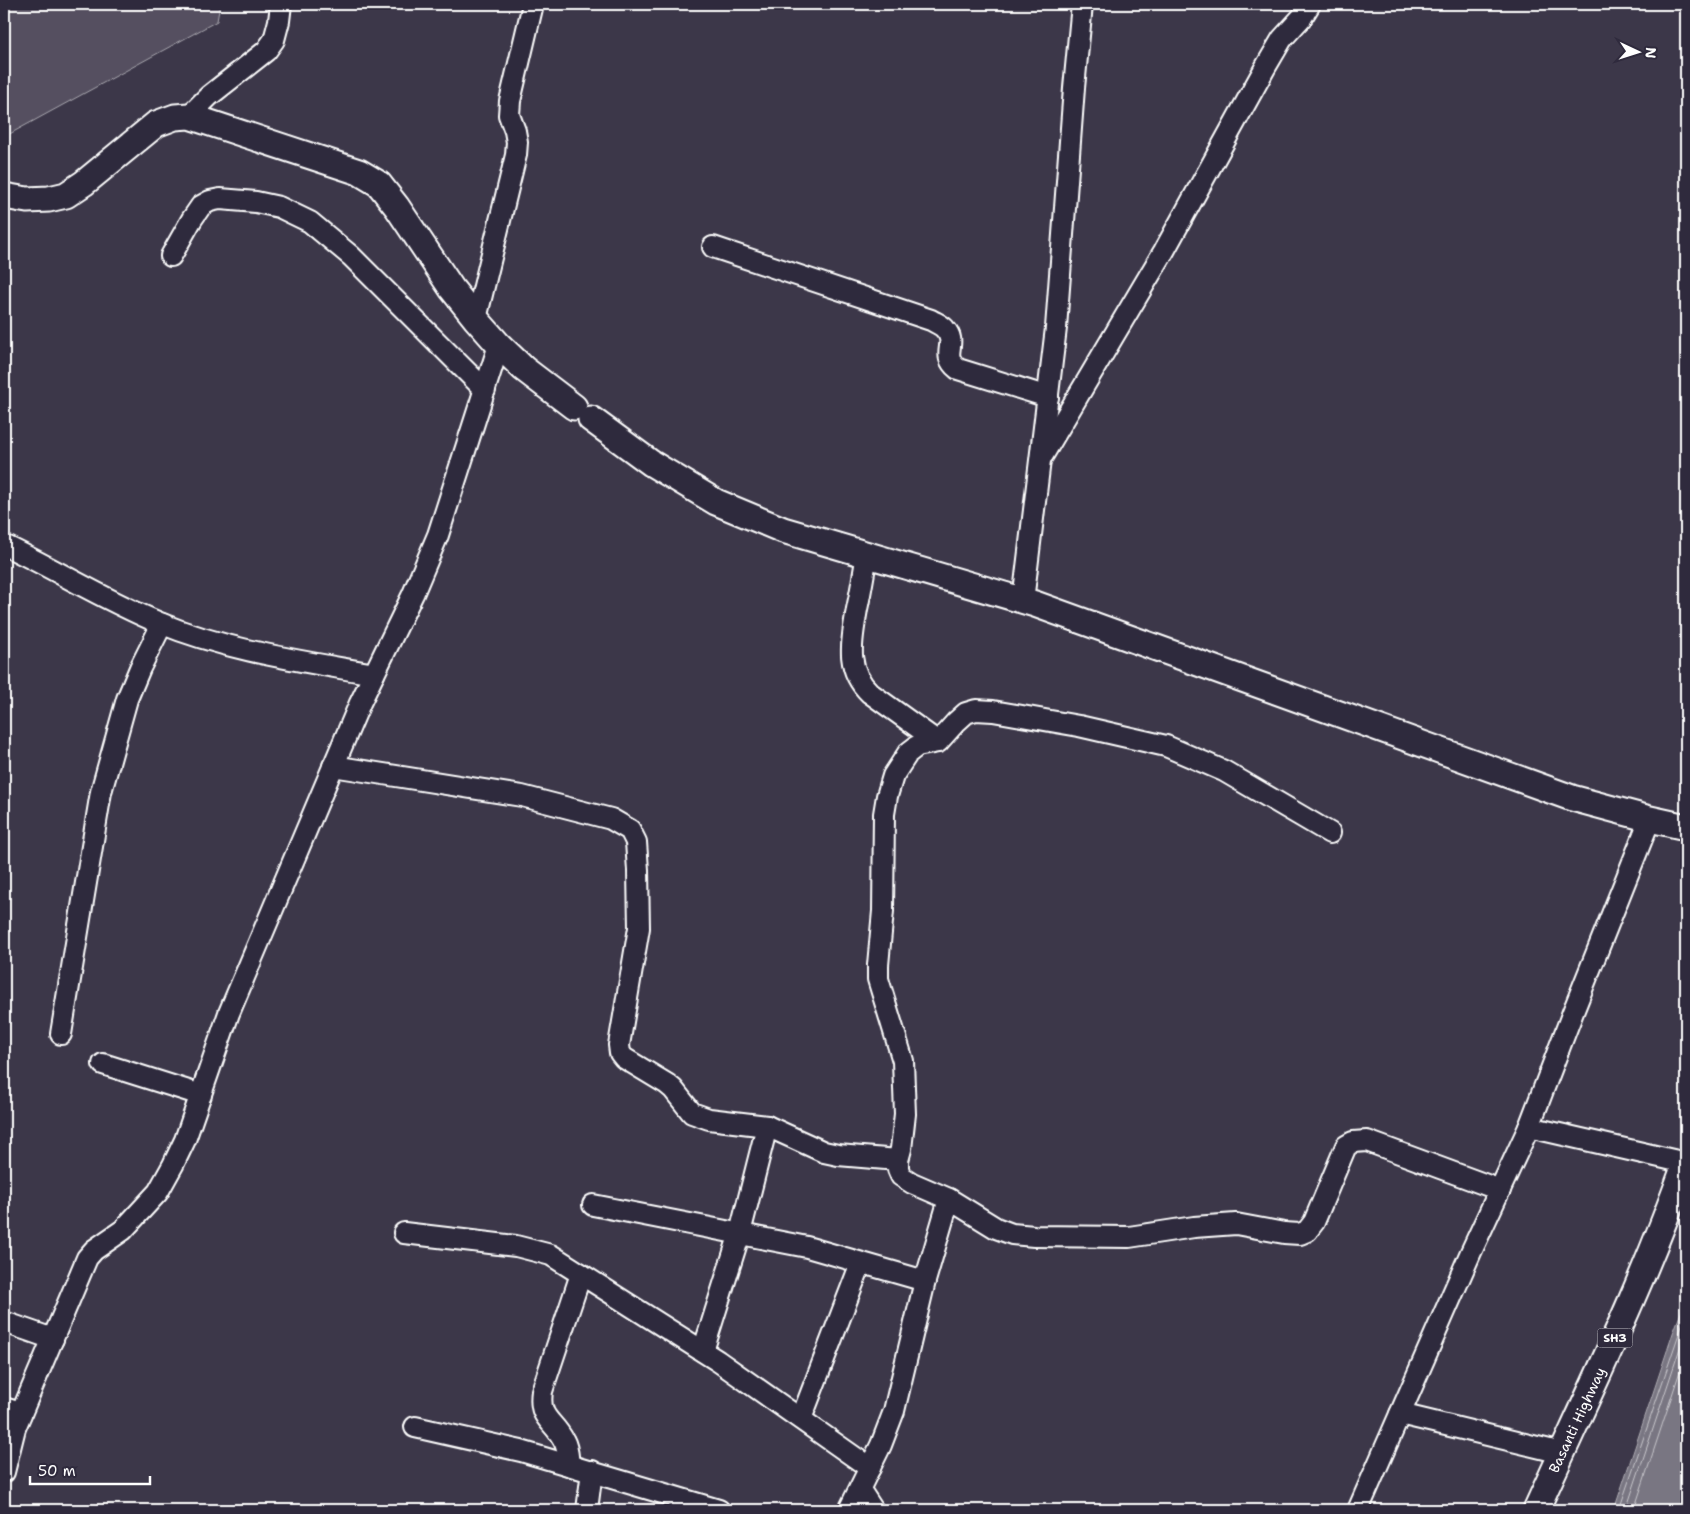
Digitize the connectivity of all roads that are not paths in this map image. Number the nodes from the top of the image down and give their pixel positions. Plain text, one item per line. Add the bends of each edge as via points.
1 (281, 4) edge
2 (533, 4) edge
3 (1082, 4) edge
4 (1310, 4) edge
5 (189, 116) junction
6 (4, 196) edge
7 (713, 247) dead end
8 (171, 256) dead end
9 (476, 319) junction
10 (500, 345) junction
11 (485, 390) junction
12 (1048, 396) junction
13 (1040, 461) junction
14 (4, 545) edge
15 (867, 554) junction
16 (1023, 601) junction
17 (162, 624) junction
18 (374, 674) junction
19 (938, 742) junction
20 (334, 766) junction
21 (1650, 819) junction
22 (1686, 826) edge
23 (1330, 834) dead end
24 (62, 1034) dead end
25 (103, 1064) dead end
26 (201, 1095) junction
27 (767, 1126) junction
28 (1529, 1127) junction
29 (898, 1160) junction
30 (1686, 1162) edge
31 (1500, 1190) junction
32 (950, 1199) junction
33 (593, 1205) dead end
34 (404, 1233) dead end
35 (740, 1233) junction
36 (861, 1263) junction
37 (581, 1274) junction
38 (925, 1281) junction
39 (4, 1322) edge
40 (53, 1339) junction
41 (703, 1351) junction
42 (13, 1410) edge
43 (1400, 1414) junction
44 (802, 1419) junction
45 (414, 1427) dead end
46 (1562, 1453) junction
47 (569, 1465) junction
48 (870, 1468) junction
49 (4, 1472) edge
50 (592, 1472) junction
51 (860, 1490) junction
52 (588, 1510) edge
53 (719, 1510) edge
54 (849, 1510) edge
55 (873, 1510) edge
56 (1358, 1510) edge
57 (1536, 1510) edge

1 - 5 street via 274,40 266,52 209,96
2 - 9 street via 510,101 509,115 517,142 516,155
3 - 12 street
4 - 13 street via 1282,39 1164,251
5 - 6 main road via 174,117 156,124 66,194 27,200
5 - 9 main road via 359,172 379,184
7 - 12 street via 932,320 950,335 948,357 958,369
8 - 11 street via 192,219 210,201 256,202 294,213 351,256
9 - 10 main road
10 - 11 street
10 - 15 main road via 524,369 582,413 651,463 716,502 783,530
11 - 18 street via 438,535
12 - 13 street
13 - 16 street
14 - 17 street via 106,599
15 - 16 main road
15 - 19 street via 851,645 854,669 861,685 870,693
16 - 21 main road via 1572,798
17 - 18 street via 209,640 288,659
17 - 24 street via 127,698 101,792
18 - 20 street
19 - 23 street via 966,713 976,710 1089,728 1166,746 1224,771
19 - 29 street via 916,746 908,753 893,776 884,814 883,911 878,979 903,1061 906,1114
20 - 26 street via 229,1013
20 - 27 street via 522,796 611,820 630,830 636,842 639,928 620,1053 667,1084 692,1113 709,1119
21 - 22 main road
21 - 28 street
25 - 26 street
26 - 40 street via 181,1148 158,1192 123,1230 87,1258
27 - 29 street via 824,1152
27 - 35 street
28 - 30 street
28 - 31 street
29 - 32 street via 901,1176
30 - 46 main road, Basanti Highway / SH3 via 1637,1288
31 - 32 street via 1367,1141 1346,1146 1314,1222 1300,1234 1236,1224 1129,1237 1012,1234 996,1228
31 - 43 street
32 - 38 street
33 - 35 street
34 - 37 street via 533,1249 552,1255
35 - 36 street via 807,1247
35 - 41 street
36 - 38 street
36 - 44 street
37 - 41 street
37 - 47 street via 540,1401 542,1412 563,1437
38 - 48 street via 894,1411
39 - 40 street
40 - 42 street
41 - 44 street
42 - 49 street
43 - 46 street
43 - 56 street
44 - 48 street
45 - 47 street
46 - 57 main road, Basanti Highway / SH3
47 - 50 street
48 - 51 street
50 - 52 street
50 - 53 street
51 - 54 street
51 - 55 street

